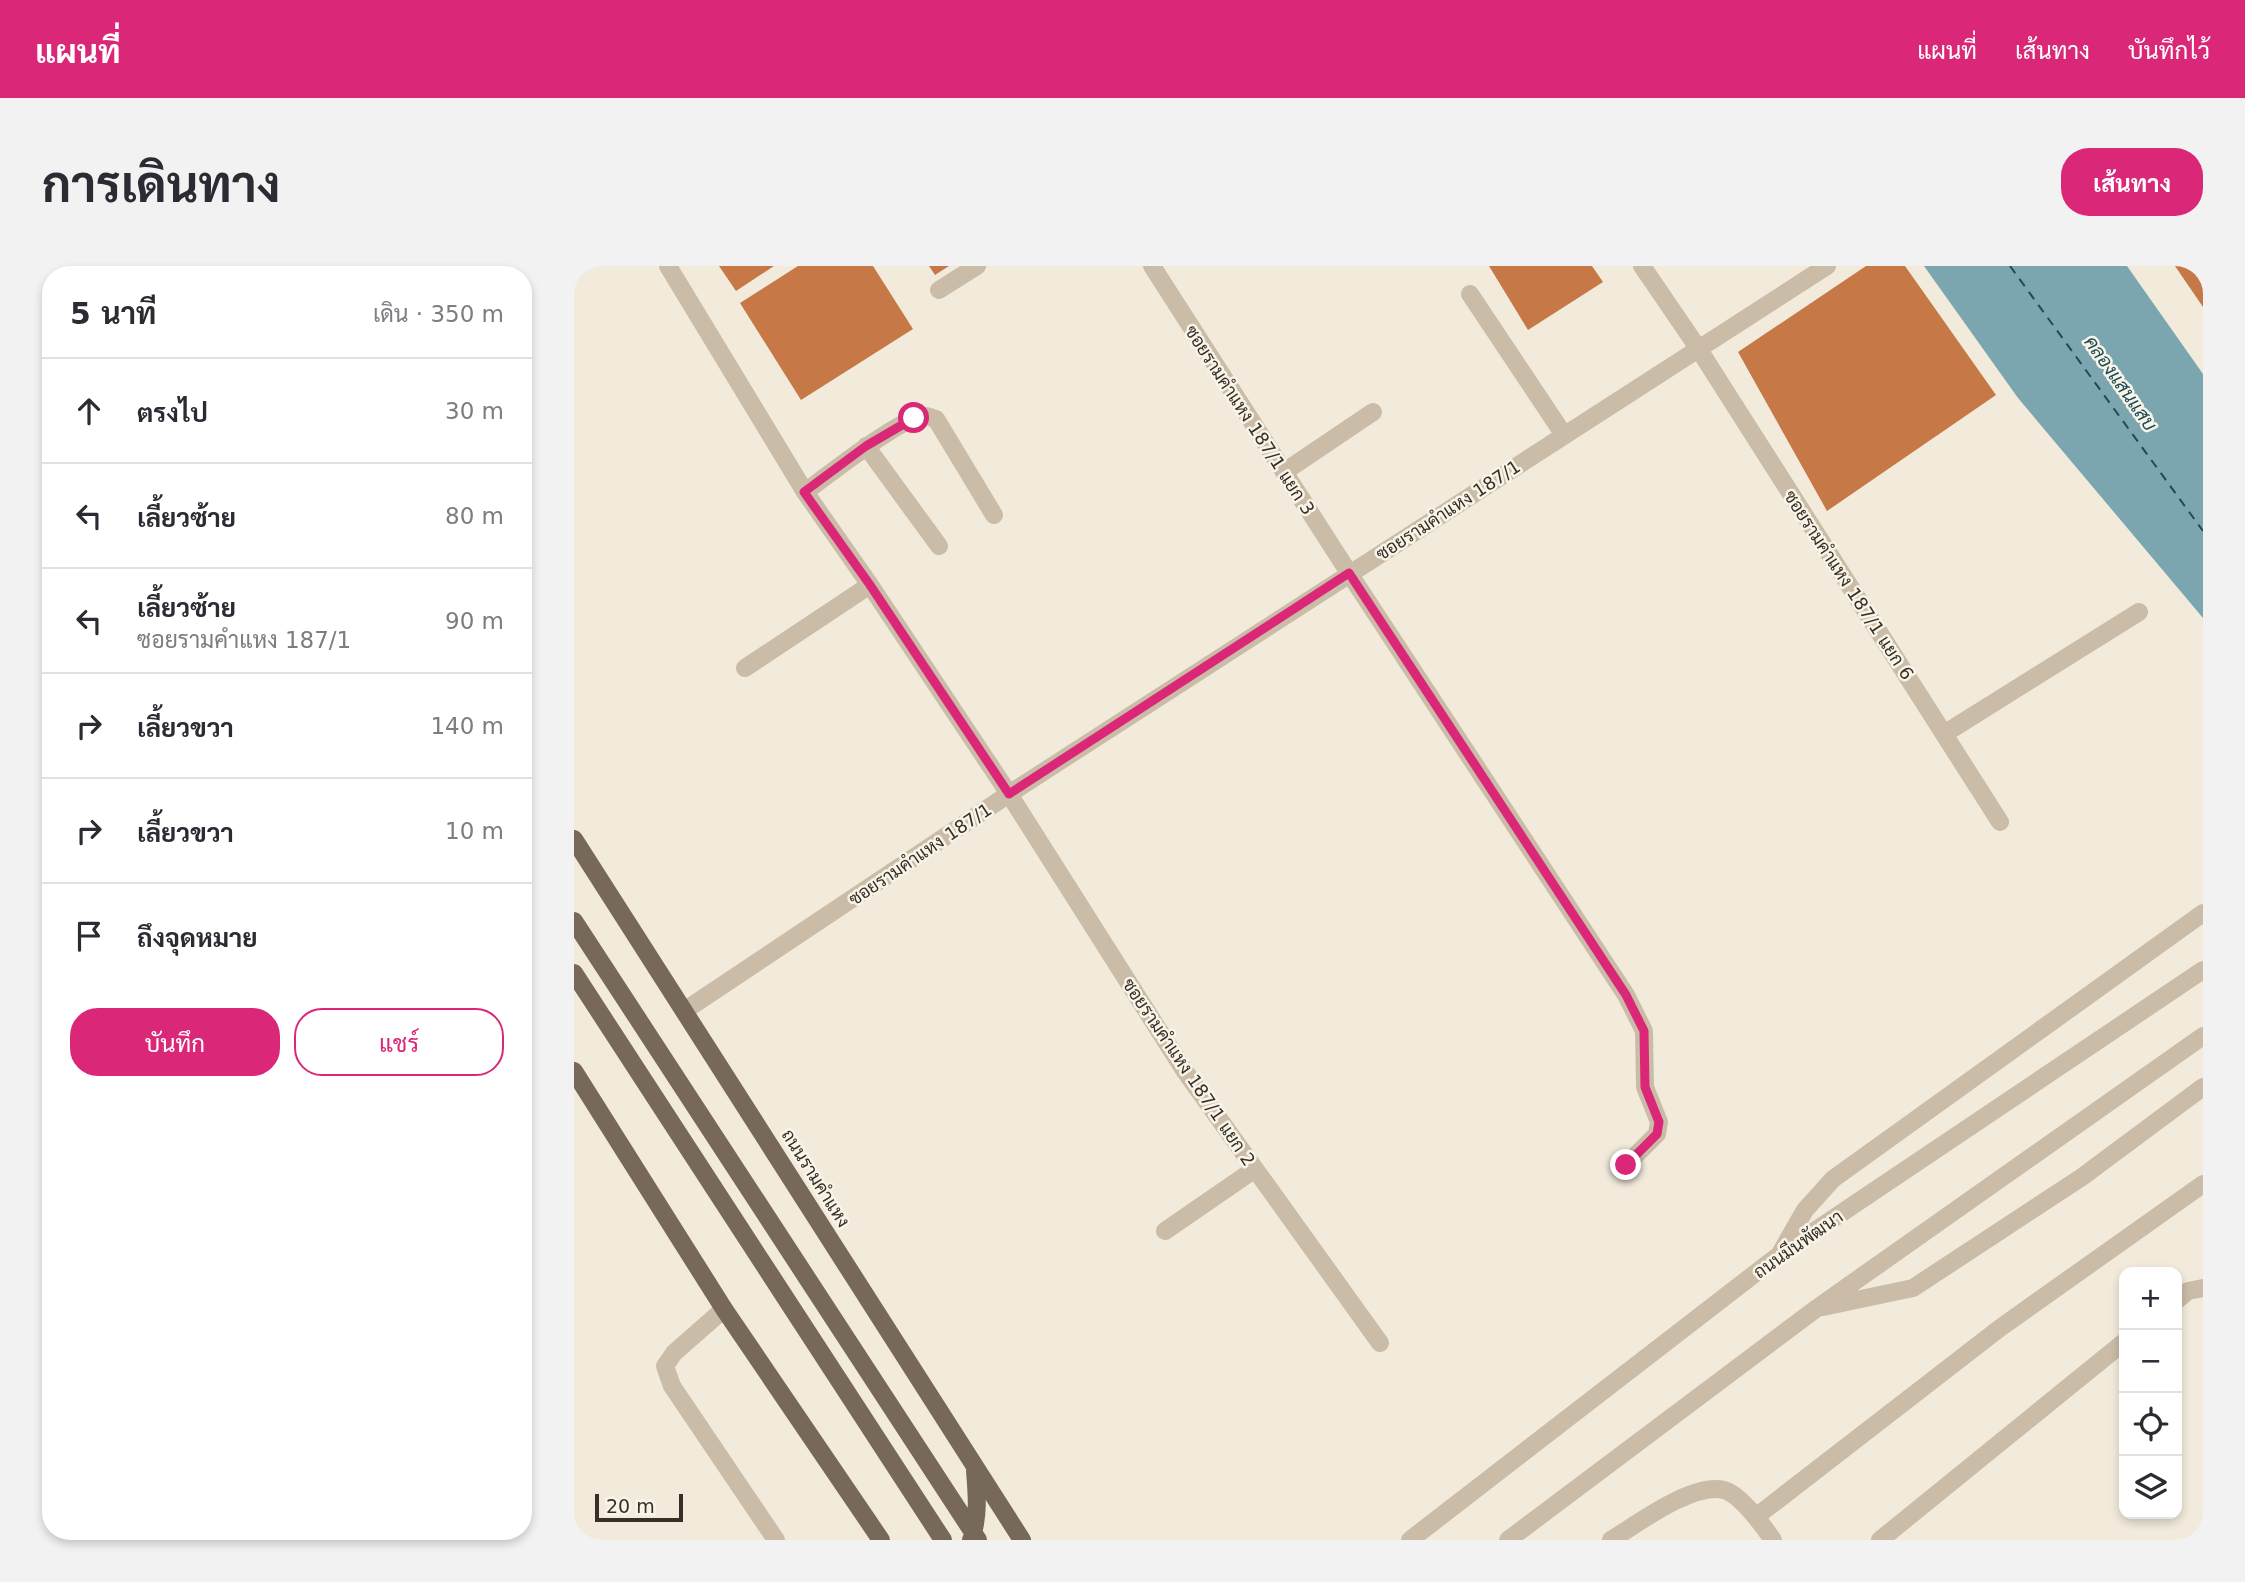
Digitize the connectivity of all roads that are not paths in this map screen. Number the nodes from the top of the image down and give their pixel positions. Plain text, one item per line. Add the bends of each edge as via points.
1 (668, 266) edge
2 (977, 266) edge
3 (1152, 266) edge
4 (1642, 266) edge
5 (1827, 266) edge
6 (939, 290) dead end
7 (1470, 294) dead end
8 (1698, 348) junction
9 (1373, 412) dead end
10 (1564, 435) junction
11 (866, 446) junction
12 (1284, 472) junction
13 (804, 492) junction
14 (994, 515) dead end
15 (939, 546) dead end
16 (1349, 573) junction
17 (870, 585) junction
18 (2139, 612) dead end
19 (745, 668) dead end
20 (1944, 734) junction
21 (1009, 794) junction
22 (2000, 822) dead end
23 (574, 839) edge
24 (2203, 913) edge
25 (574, 920) edge
26 (2203, 970) edge
27 (574, 973) edge
28 (684, 1011) junction
29 (2203, 1036) edge
30 (574, 1071) edge
31 (2203, 1087) edge
32 (1626, 1165) dead end
33 (1255, 1169) junction
34 (2203, 1184) edge
35 (1165, 1231) dead end
36 (1779, 1255) junction
37 (2203, 1287) edge
38 (2182, 1296) edge
39 (1817, 1308) junction
40 (724, 1309) junction
41 (1380, 1343) dead end
42 (2119, 1346) edge
43 (974, 1467) junction
44 (1757, 1516) junction
45 (881, 1537) edge
46 (776, 1540) edge
47 (943, 1540) edge
48 (971, 1540) edge
49 (978, 1540) edge
50 (1023, 1540) edge
51 (1410, 1540) edge
52 (1508, 1540) edge
53 (1611, 1540) edge
54 (1773, 1540) edge
55 (1880, 1540) edge

1 - 13 street, ซอยรามคำแหง 187/1 แยก 2
2 - 6 street
3 - 12 street, ซอยรามคำแหง 187/1 แยก 3
4 - 8 street, ซอยรามคำแหง 187/1 แยก 6
5 - 8 street, ซอยรามคำแหง 187/1
7 - 10 street
8 - 10 street, ซอยรามคำแหง 187/1
8 - 20 street, ซอยรามคำแหง 187/1 แยก 6
9 - 12 street
10 - 16 street, ซอยรามคำแหง 187/1
11 - 13 street
11 - 14 street via 914,418 936,419
11 - 15 street
12 - 16 street, ซอยรามคำแหง 187/1 แยก 3
13 - 17 street, ซอยรามคำแหง 187/1 แยก 2
16 - 21 street, ซอยรามคำแหง 187/1
16 - 32 street, ซอยรามคำแหง 187/1 แยก 3 via 1626,995 1644,1031 1645,1087 1659,1122 1657,1134
17 - 19 street
17 - 21 street, ซอยรามคำแหง 187/1 แยก 2
18 - 20 street
20 - 22 street, ซอยรามคำแหง 187/1 แยก 6
21 - 28 street, ซอยรามคำแหง 187/1
21 - 33 street, ซอยรามคำแหง 187/1 แยก 2 via 1184,1070
23 - 28 main road, ถนนรามคำแหง
24 - 36 street via 1833,1179 1804,1210
25 - 49 main road
26 - 36 street, ถนนมีนพัฒนา
27 - 47 main road
28 - 43 main road, ถนนรามคำแหง
29 - 39 street
30 - 40 main road
31 - 39 street via 2082,1177 1913,1288
33 - 35 street
33 - 41 street, ซอยรามคำแหง 187/1 แยก 2
34 - 44 street via 2000,1328
36 - 51 street, ถนนมีนพัฒนา
37 - 38 street
39 - 52 street
40 - 45 main road
40 - 46 street via 665,1366 672,1386
42 - 55 street
43 - 48 main road via 977,1511
43 - 50 main road, ถนนรามคำแหง
44 - 53 street via 1726,1490 1708,1490 1671,1502
44 - 54 street

